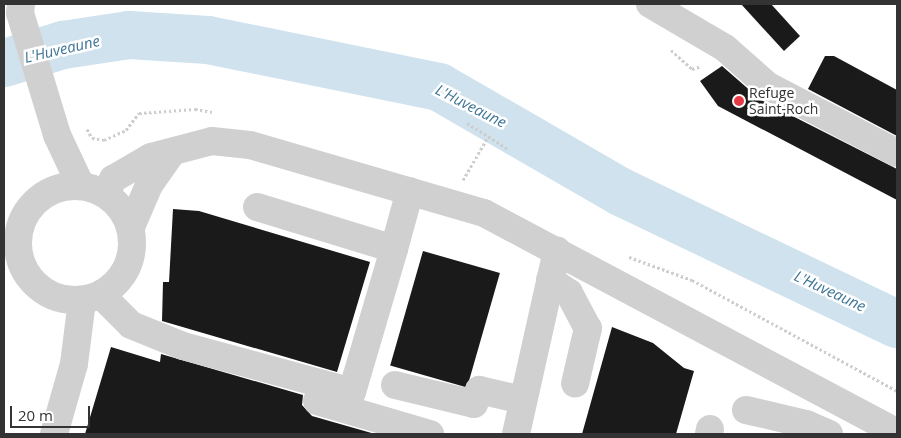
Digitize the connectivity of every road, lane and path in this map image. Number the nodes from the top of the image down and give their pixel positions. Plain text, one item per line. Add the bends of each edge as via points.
1 (650, 4) edge
2 (20, 8) edge
3 (467, 123) dead end
4 (57, 135) junction
5 (488, 137) junction
6 (508, 149) dead end
7 (897, 153) edge
8 (171, 154) junction
9 (461, 184) dead end
10 (94, 190) junction
11 (410, 191) junction
12 (48, 192) junction
13 (257, 207) dead end
14 (131, 227) junction
15 (394, 249) junction
16 (557, 251) junction
17 (12, 259) edge
18 (550, 280) junction
19 (91, 298) junction
20 (395, 384) dead end
21 (575, 384) dead end
22 (523, 400) junction
23 (317, 401) dead end
24 (746, 410) dead end
25 (54, 434) edge
26 (430, 434) edge
27 (516, 434) edge
28 (829, 434) edge
29 (897, 434) edge

1 - 7 street via 725,48 768,86
2 - 4 street
3 - 5 path
4 - 10 street
4 - 12 street
5 - 6 path
5 - 9 path
8 - 10 street via 151,157
8 - 11 street via 212,141 250,145
8 - 14 street via 149,184
10 - 12 street
10 - 14 street via 126,214
11 - 15 street
11 - 16 street via 484,213
12 - 17 street via 22,220
13 - 15 street
14 - 19 street via 133,247 128,266 117,283
15 - 19 street via 352,392 183,346 131,325
16 - 18 street
16 - 29 street
17 - 19 street via 43,291 66,300
18 - 21 street via 569,292 588,328
18 - 22 street
19 - 25 street
20 - 22 street via 474,404 479,390
22 - 27 street
23 - 26 street
24 - 28 street via 806,424

